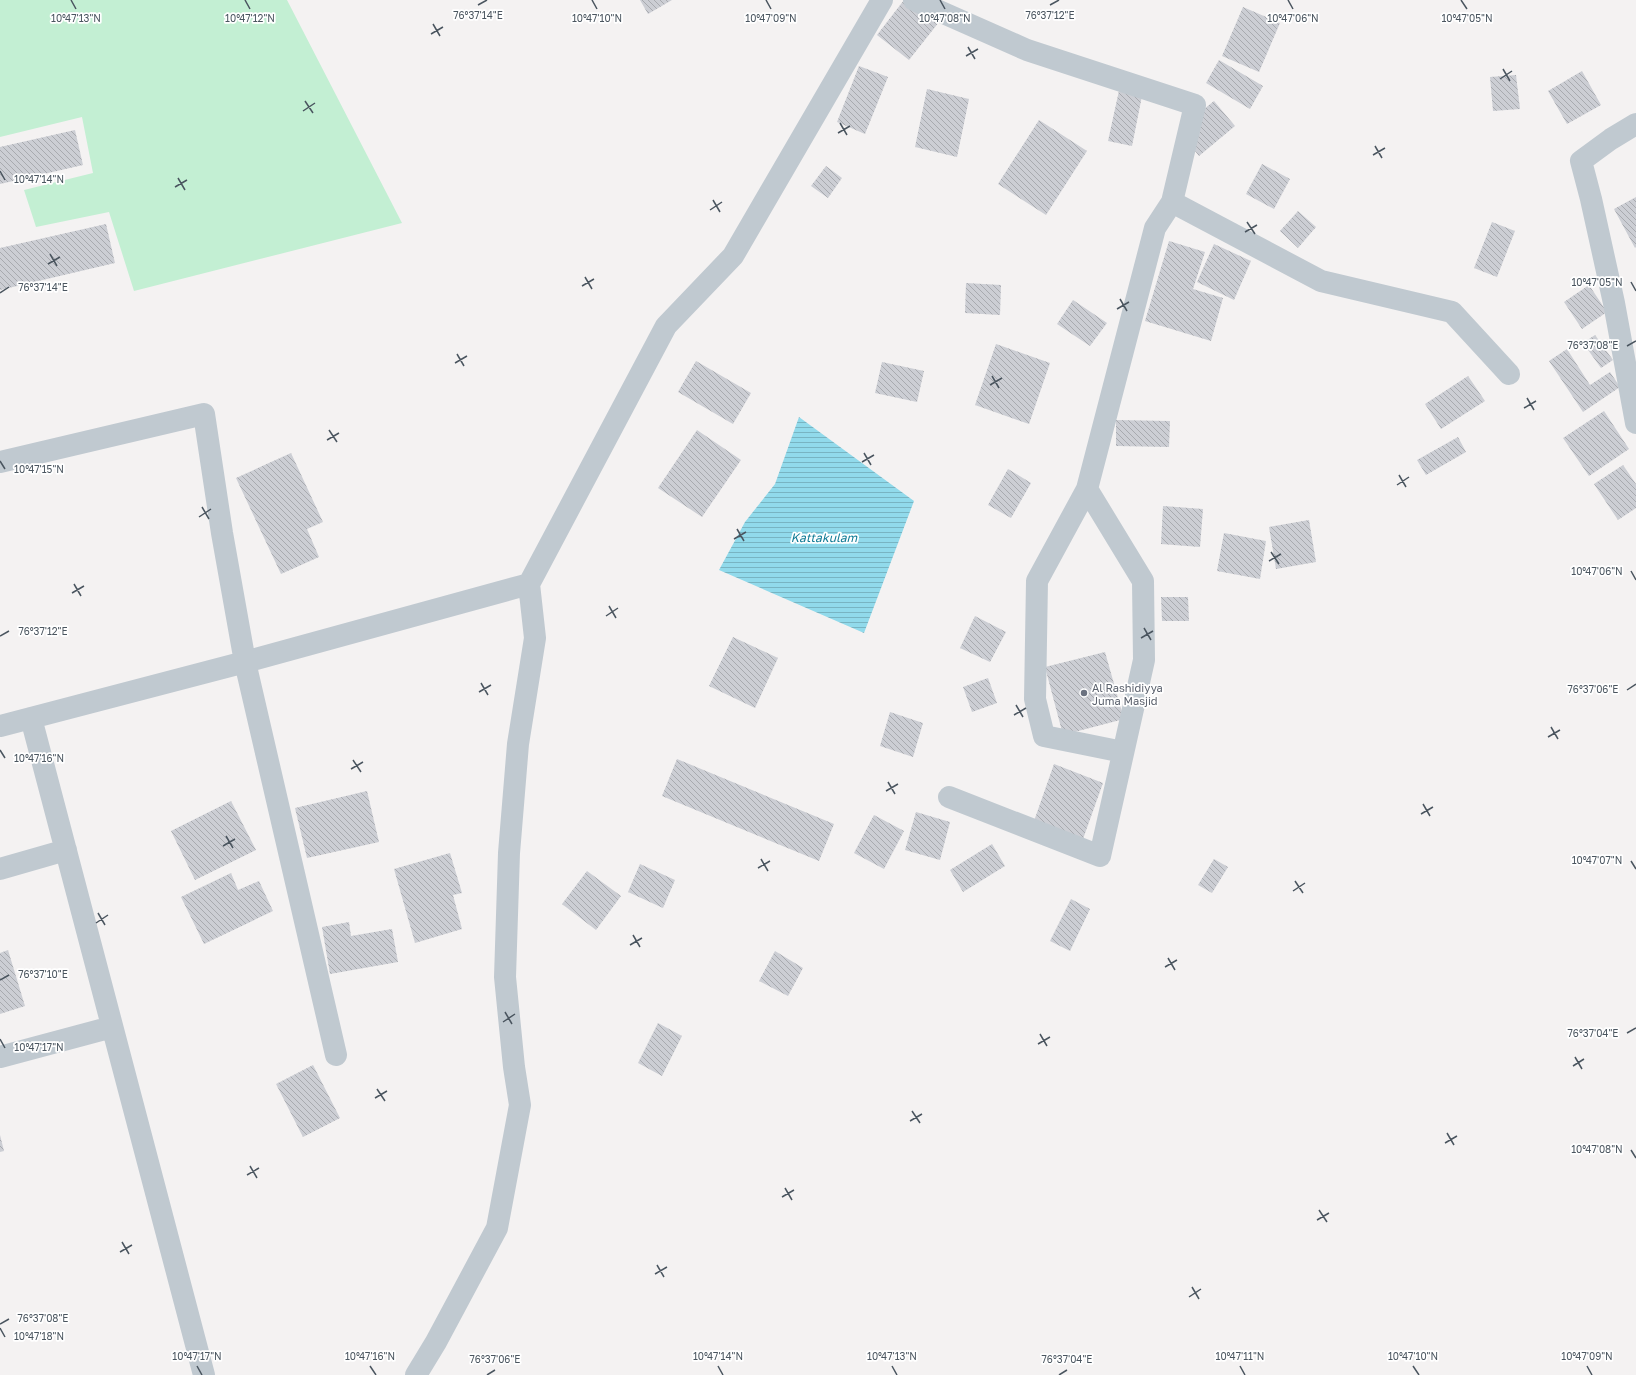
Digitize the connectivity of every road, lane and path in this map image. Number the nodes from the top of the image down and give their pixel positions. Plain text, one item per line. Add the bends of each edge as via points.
1 (882, 0) edge
2 (914, 0) edge
3 (1636, 124) edge
4 (1172, 202) junction
5 (1509, 374) dead end
6 (1636, 423) edge
7 (0, 462) edge
8 (1087, 489) junction
9 (529, 584) junction
10 (245, 662) junction
11 (30, 718) junction
12 (0, 726) edge
13 (1123, 752) junction
14 (949, 797) dead end
15 (66, 850) junction
16 (0, 869) edge
17 (112, 1027) junction
18 (336, 1056) dead end
19 (0, 1057) edge
20 (204, 1375) edge
21 (416, 1375) edge

1 - 9 street via 733,256 666,326
2 - 4 street via 1027,50 1195,105
3 - 6 street via 1581,161 1614,303
4 - 5 street via 1321,281 1452,312
4 - 8 street via 1154,228
7 - 10 street via 204,414
8 - 13 street via 1143,582 1144,660
8 - 13 street via 1037,581 1035,699 1044,736
9 - 10 street
9 - 21 street via 535,638 518,752 509,853 505,978 520,1104 497,1228
10 - 11 street
10 - 18 street
11 - 12 street
11 - 15 street
13 - 14 street via 1100,856
15 - 16 street
15 - 17 street
17 - 19 street
17 - 20 street

